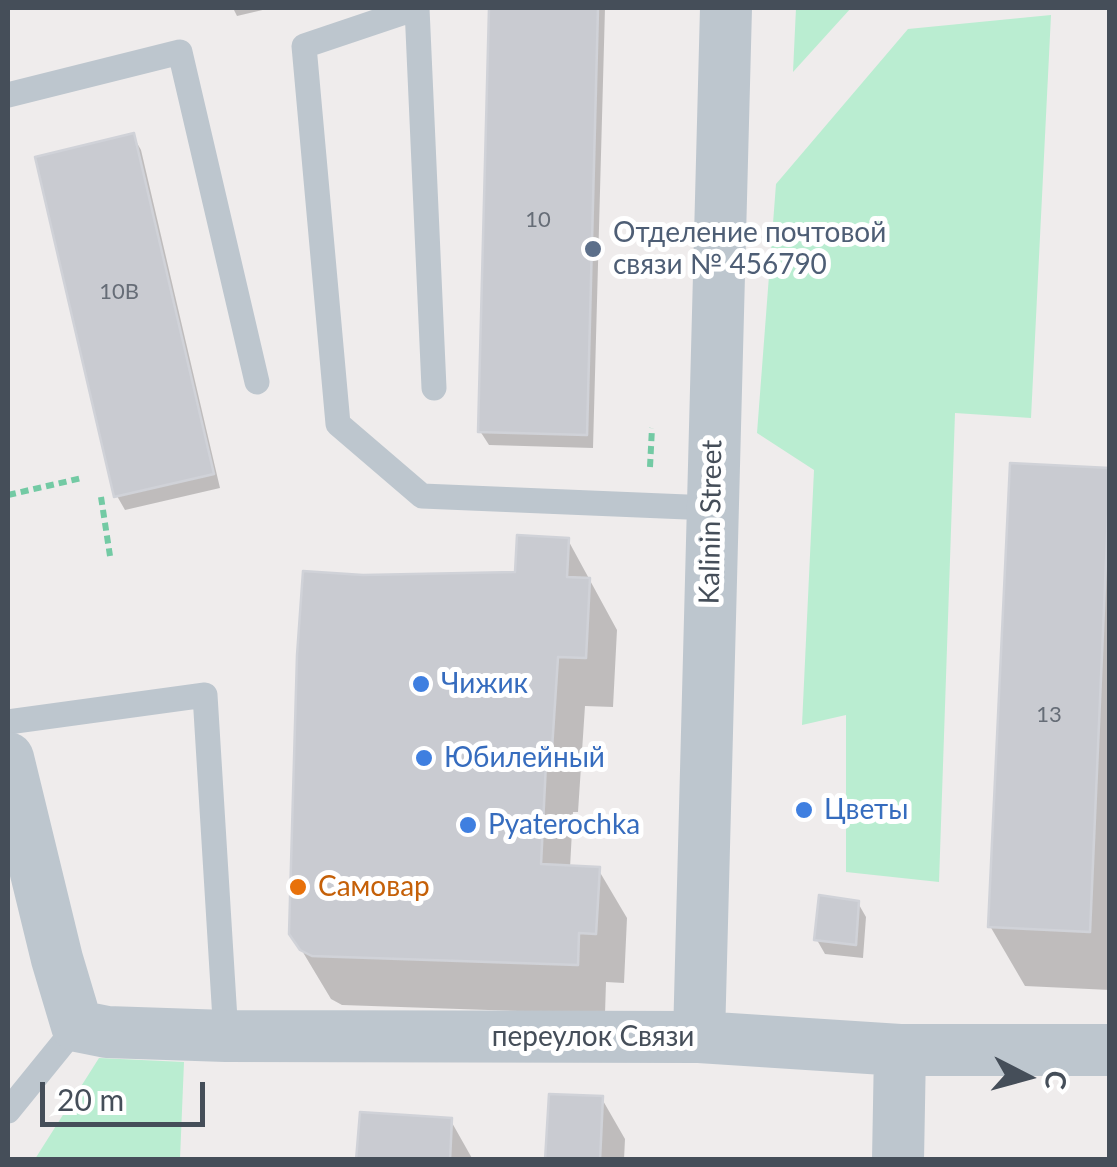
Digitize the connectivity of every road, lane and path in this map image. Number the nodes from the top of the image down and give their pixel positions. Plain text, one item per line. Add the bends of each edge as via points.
1 (726, 8) edge
2 (8, 95) edge
3 (257, 382) dead end
4 (434, 388) dead end
5 (652, 428) dead end
6 (649, 475) dead end
7 (82, 478) dead end
8 (8, 495) edge
9 (101, 497) dead end
10 (711, 508) junction
11 (110, 556) dead end
12 (8, 722) edge
13 (8, 758) edge
14 (77, 1026) junction
15 (226, 1036) junction
16 (699, 1037) junction
17 (900, 1050) junction
18 (1110, 1050) edge
19 (8, 1111) edge
20 (898, 1160) edge

1 - 10 street, Kalinin Street
2 - 3 lane via 180,52
4 - 10 lane via 417,8 304,46 338,424 422,496
5 - 6 path
7 - 8 path
9 - 11 path
10 - 16 street, Kalinin Street
12 - 15 lane via 204,695
13 - 14 street
14 - 15 street, переулок Связи
14 - 19 lane
15 - 16 street, переулок Связи
16 - 17 street, переулок Связи
17 - 18 street, переулок Связи
17 - 20 street

